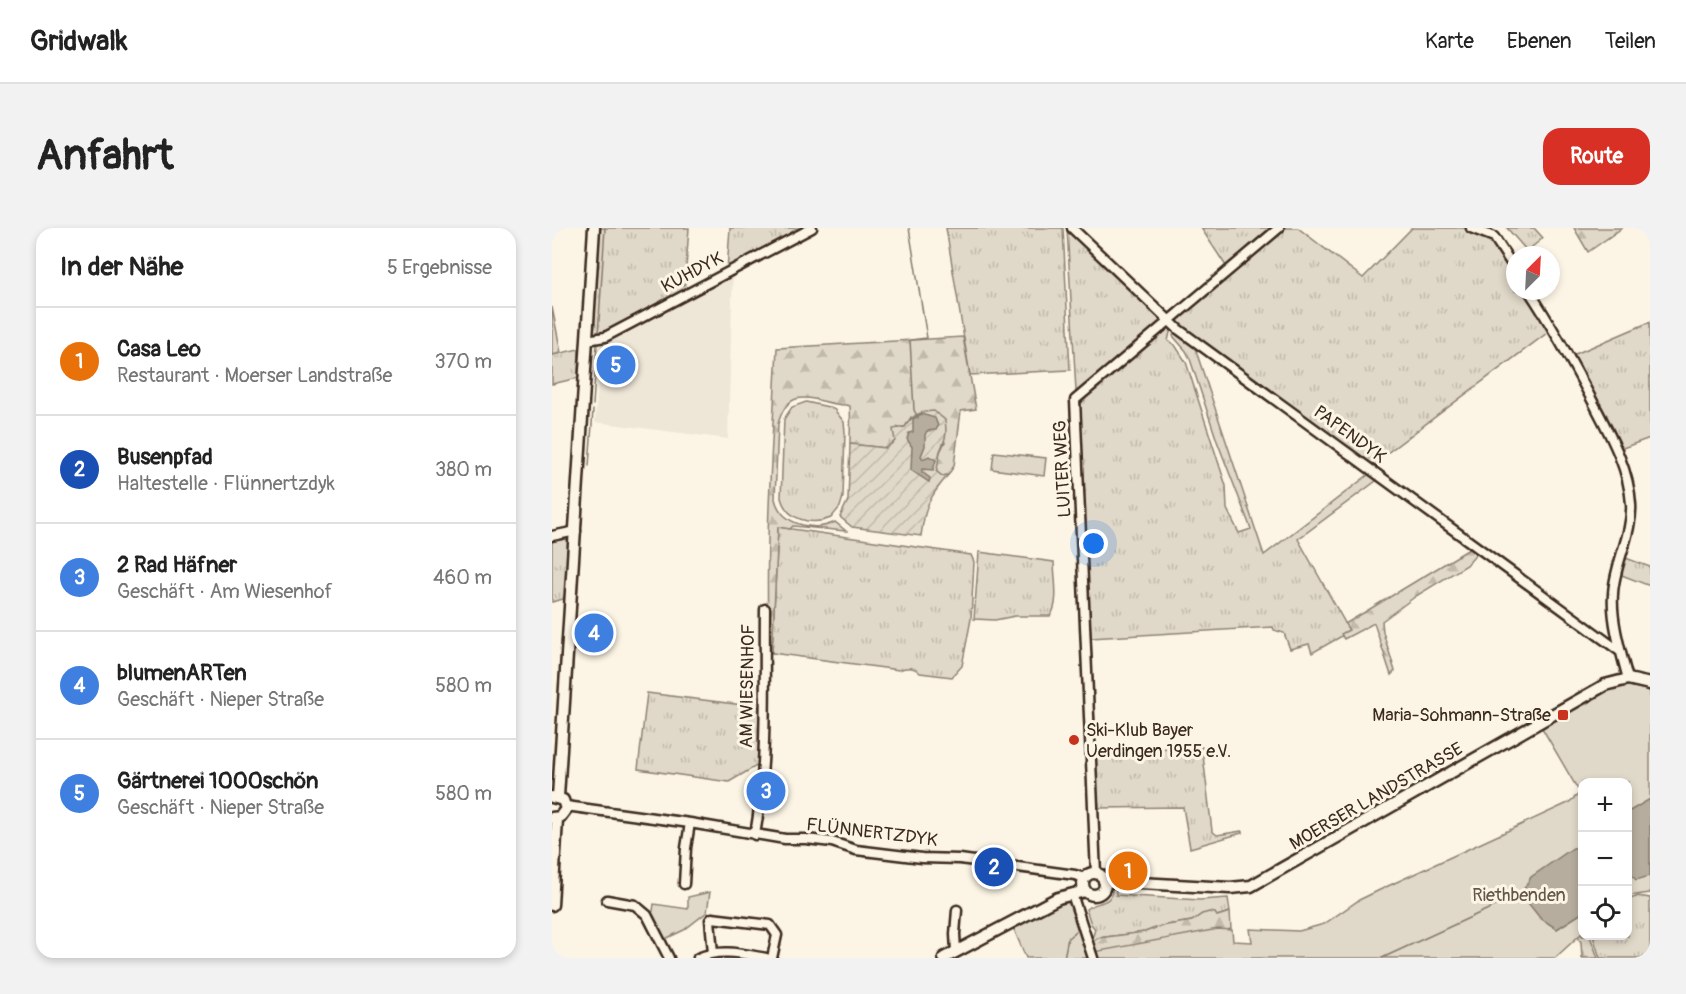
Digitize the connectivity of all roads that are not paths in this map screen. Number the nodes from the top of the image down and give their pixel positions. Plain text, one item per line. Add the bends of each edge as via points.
1 (594, 228) edge
2 (812, 228) edge
3 (1072, 228) edge
4 (1279, 228) edge
5 (1471, 228) edge
6 (1506, 255) edge
7 (1535, 300) edge
8 (1170, 322) junction
9 (587, 340) junction
10 (576, 531) junction
11 (552, 536) edge
12 (765, 609) dead end
13 (1621, 652) junction
14 (1628, 679) junction
15 (1650, 684) edge
16 (558, 800) edge
17 (555, 818) edge
18 (690, 823) junction
19 (755, 835) junction
20 (1085, 878) junction
21 (1100, 878) junction
22 (684, 884) dead end
23 (1085, 891) junction
24 (1072, 894) junction
25 (607, 900) dead end
26 (552, 905) edge
27 (957, 910) dead end
28 (956, 951) junction
29 (713, 952) junction
30 (669, 958) edge
31 (698, 958) edge
32 (766, 958) edge
33 (772, 958) edge
34 (944, 958) edge
35 (1093, 958) edge

1 - 9 main road
2 - 9 street, KUHDYK via 605,337
3 - 8 street, PAPENDYK
4 - 8 street, LUITER WEG
5 - 6 street via 1494,237
7 - 13 street via 1588,392 1626,478 1631,505 1612,594
8 - 13 street, PAPENDYK
8 - 21 street, LUITER WEG via 1075,400
9 - 10 main road
10 - 11 street
10 - 16 main road
12 - 19 street, AM WIESENHOF via 760,804
13 - 14 street
14 - 15 main road
14 - 21 main road, MOERSER LANDSTRASSE via 1605,685 1251,886
16 - 17 main road via 565,812
16 - 18 street, FLÜNNERTZDYK
17 - 26 main road
18 - 19 street, FLÜNNERTZDYK
18 - 22 street
19 - 20 street, FLÜNNERTZDYK via 816,840 856,850 960,858
20 - 21 main road via 1090,874
20 - 23 main road
21 - 23 main road via 1103,890 1092,895
23 - 24 main road
24 - 28 main road
24 - 35 street
25 - 30 street via 635,905 647,915
27 - 28 street
28 - 34 main road
29 - 31 street
29 - 32 street
29 - 33 street via 712,918 770,925 777,935

